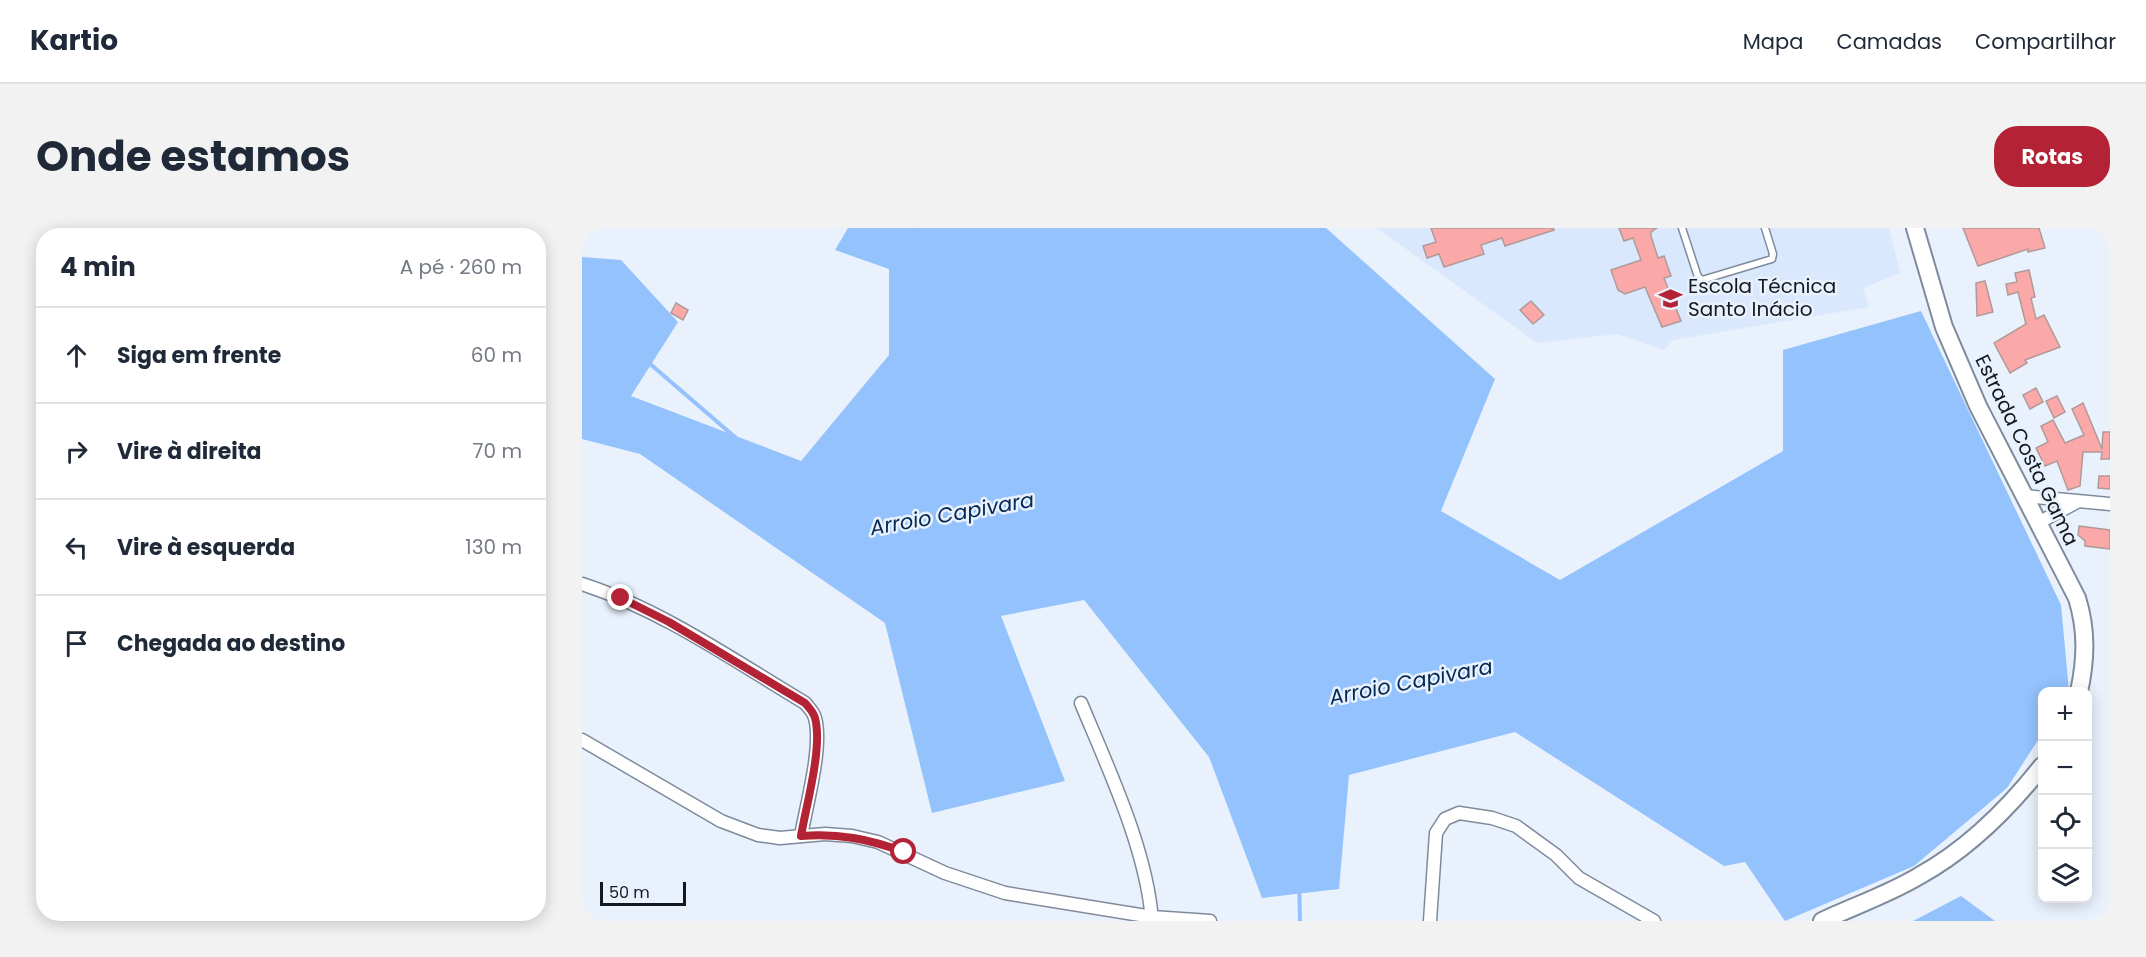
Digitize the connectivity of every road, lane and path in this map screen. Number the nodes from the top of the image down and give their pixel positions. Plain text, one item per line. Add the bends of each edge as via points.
1 (1682, 228) edge
2 (1764, 228) edge
3 (1915, 228) edge
4 (2025, 496) junction
5 (2077, 502) junction
6 (2110, 504) edge
7 (2038, 523) junction
8 (582, 584) edge
9 (2080, 687) edge
10 (1081, 703) dead end
11 (582, 740) edge
12 (2038, 772) edge
13 (801, 836) junction
14 (1152, 919) edge
15 (1210, 921) edge
16 (1431, 921) edge
17 (1654, 921) edge
18 (1822, 921) edge

1 - 2 lane via 1702,280 1772,259
3 - 4 main road, Estrada Costa Gama via 1944,327 1978,406
4 - 5 street
4 - 7 main road, Estrada Costa Gama
5 - 6 street
5 - 7 street
7 - 9 main road, Estrada Costa Gama via 2078,598 2085,621
8 - 13 street via 669,622 813,711 816,748
10 - 14 street via 1123,805
11 - 13 street via 740,829 780,838
12 - 18 main road via 1977,836 1919,877
13 - 14 street via 834,835 878,842 975,885
14 - 15 street
16 - 17 street via 1436,833 1445,819 1459,813 1516,826 1556,855 1579,878

